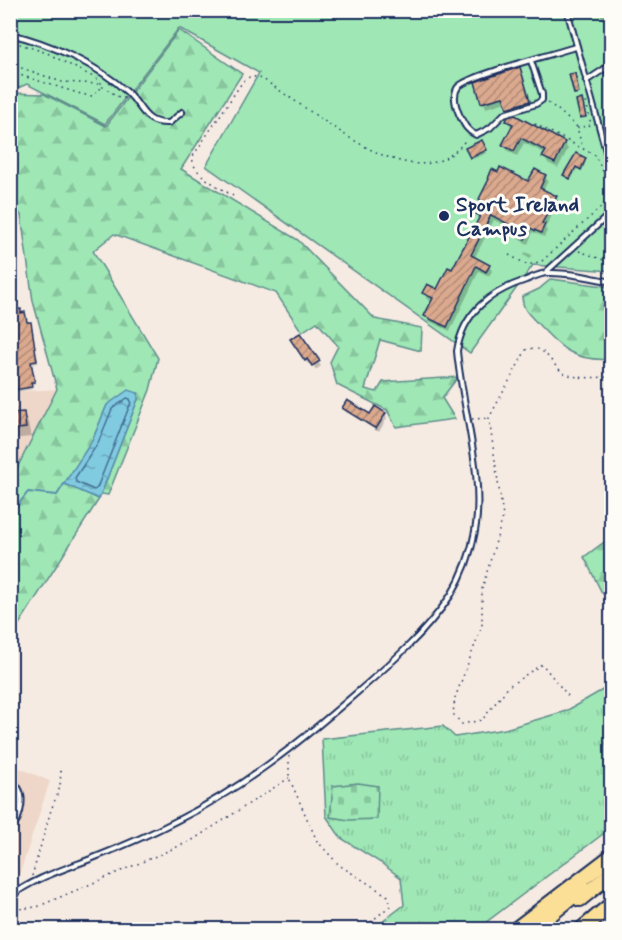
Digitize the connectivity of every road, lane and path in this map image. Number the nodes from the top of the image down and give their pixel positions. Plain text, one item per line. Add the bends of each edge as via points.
1 (567, 10) edge
2 (10, 34) edge
3 (14, 42) dead end
4 (577, 47) junction
5 (531, 61) junction
6 (10, 64) edge
7 (612, 64) edge
8 (605, 68) junction
9 (10, 72) edge
10 (612, 74) edge
11 (586, 81) junction
12 (101, 86) junction
13 (131, 97) junction
14 (542, 100) junction
15 (586, 103) dead end
16 (182, 112) dead end
17 (535, 124) dead end
18 (577, 128) junction
19 (470, 132) junction
20 (583, 148) junction
21 (610, 162) edge
22 (612, 173) edge
23 (612, 190) edge
24 (233, 196) dead end
25 (612, 197) edge
26 (612, 212) edge
27 (573, 248) junction
28 (509, 255) dead end
29 (612, 263) edge
30 (546, 273) junction
31 (612, 282) edge
32 (612, 377) edge
33 (10, 409) edge
34 (15, 416) dead end
35 (489, 418) junction
36 (467, 419) junction
37 (14, 429) dead end
38 (10, 434) edge
39 (10, 446) edge
40 (568, 696) dead end
41 (289, 749) junction
42 (62, 768) dead end
43 (289, 778) junction
44 (10, 780) edge
45 (10, 807) edge
46 (20, 811) junction
47 (12, 827) edge
48 (10, 833) edge
49 (612, 856) edge
50 (612, 867) edge
51 (612, 873) edge
52 (29, 885) junction
53 (10, 897) edge
54 (612, 904) edge
55 (612, 913) edge
56 (10, 914) edge
57 (361, 930) edge
58 (515, 930) edge
59 (531, 930) edge
60 (544, 930) edge
61 (581, 930) edge
62 (591, 930) edge

1 - 4 lane
2 - 13 lane via 63,52 110,79
3 - 12 path via 73,66 100,81
4 - 5 lane
4 - 11 lane
5 - 14 lane
5 - 19 lane via 458,87 456,107
6 - 12 path via 62,82
7 - 8 lane
8 - 10 lane
8 - 11 lane
9 - 12 path via 90,95
11 - 21 lane
12 - 13 path via 122,98
13 - 16 lane via 157,123 169,123
14 - 18 path
14 - 19 lane via 504,114 476,135
15 - 18 path via 591,125
17 - 20 path
18 - 20 path
19 - 24 path via 461,145 440,160 417,164 397,160 369,150 263,79 251,76 243,81 191,161 194,169
20 - 23 path via 595,155
21 - 22 lane
25 - 28 path via 542,261 528,265
26 - 27 lane
27 - 29 path
27 - 30 lane
30 - 31 lane
30 - 36 lane via 510,285 485,301 459,335 458,363
32 - 35 path via 563,373 540,348 534,347 526,350
33 - 34 path via 15,408
35 - 36 path
35 - 40 path via 503,517 482,589 482,626 455,698 453,714 462,724 482,720 509,686 542,664
36 - 41 lane via 477,503 476,530 464,572 429,623 405,649
37 - 38 path
38 - 39 path via 14,446
41 - 43 path
41 - 52 lane via 177,821
42 - 52 path via 60,787
43 - 56 path via 191,841 37,907 17,909
43 - 57 path via 318,841 339,866 388,896 391,905
44 - 46 lane via 21,792
45 - 46 lane
46 - 47 lane
47 - 48 lane
49 - 58 highway
50 - 59 highway
51 - 60 highway
52 - 53 lane
54 - 61 highway
55 - 62 highway

